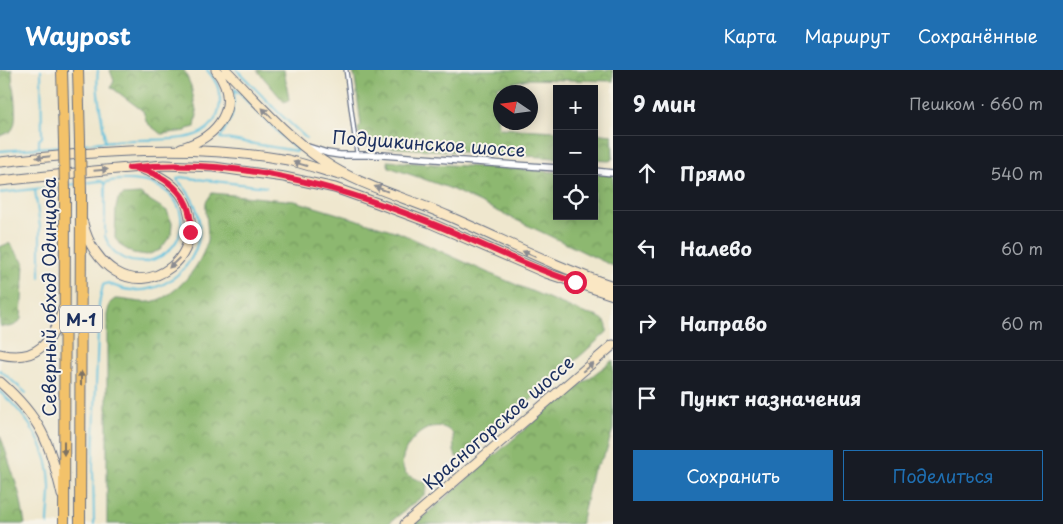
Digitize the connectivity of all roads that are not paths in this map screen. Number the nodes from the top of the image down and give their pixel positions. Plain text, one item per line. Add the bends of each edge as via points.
1 (62, 70) edge
2 (78, 70) edge
3 (216, 70) edge
4 (226, 70) edge
5 (346, 70) edge
6 (300, 144) junction
7 (161, 150) junction
8 (357, 155) junction
9 (0, 162) edge
10 (129, 168) junction
11 (553, 168) edge
12 (598, 171) edge
13 (613, 172) edge
14 (0, 181) edge
15 (363, 182) junction
16 (81, 210) junction
17 (613, 286) edge
18 (65, 294) junction
19 (613, 295) edge
20 (613, 345) edge
21 (0, 354) edge
22 (0, 382) edge
23 (64, 504) junction
24 (64, 524) edge
25 (80, 524) edge
26 (405, 524) edge

1 - 18 highway, Северный обход Одинцова / М-1, bridge
2 - 16 highway, Северный обход Одинцова / М-1, bridge
3 - 7 main road via 225,86 227,99 225,114 216,130 180,149
6 -> 4 main road
5 - 8 lane
6 - 8 street, Подушкинское шоссе via 327,153
6 - 15 main road via 330,166
7 -> 9 main road, Подушкинское шоссе via 93,152
15 -> 7 main road, Подушкинское шоссе via 290,161 247,154
8 - 11 street, Подушкинское шоссе
14 -> 10 main road
10 -> 16 main road via 140,168 163,178 177,190 186,204 190,220 189,238 171,267 160,274 141,278 112,270 93,249 85,232
10 - 19 main road via 164,165 214,167 335,188 428,222 546,273
12 - 13 street
17 -> 15 main road via 533,256 449,216
25 -> 16 highway, Северный обход Одинцова / М-1
18 - 21 main road via 57,326 42,348 21,356
18 -> 23 highway, Северный обход Одинцова / М-1
26 -> 20 main road, Красногорское шоссе
22 - 23 main road via 20,399 44,434
23 - 24 highway, Северный обход Одинцова / М-1

